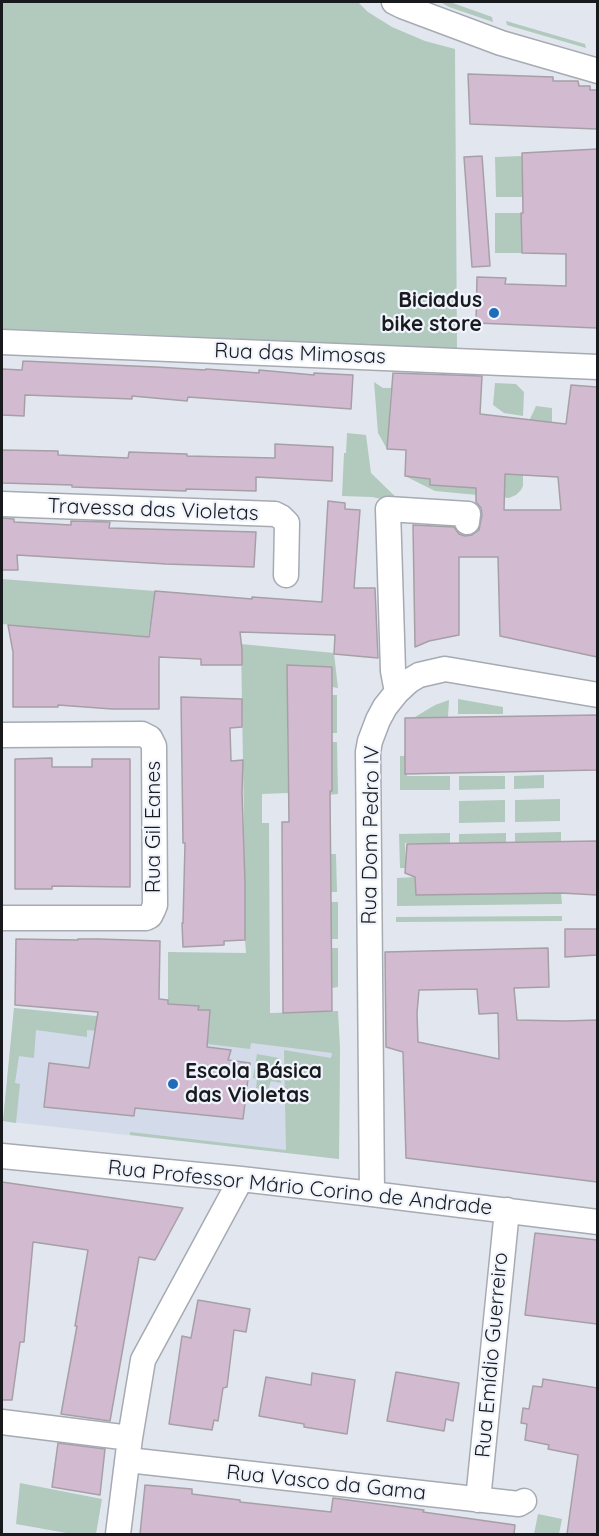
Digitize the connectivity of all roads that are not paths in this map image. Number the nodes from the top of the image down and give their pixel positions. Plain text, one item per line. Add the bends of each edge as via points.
1 (398, 3) edge
2 (597, 71) edge
3 (2, 342) edge
4 (597, 367) edge
5 (2, 504) edge
6 (468, 522) dead end
7 (286, 574) dead end
8 (397, 692) junction
9 (597, 695) edge
10 (2, 735) edge
11 (2, 918) edge
12 (2, 1156) edge
13 (241, 1179) junction
14 (372, 1194) junction
15 (507, 1210) junction
16 (597, 1222) edge
17 (2, 1422) edge
18 (129, 1449) junction
19 (478, 1500) junction
20 (524, 1502) dead end
21 (118, 1534) edge

1 - 2 street via 501,43
3 - 4 street, Rua das Mimosas
5 - 7 street, Travessa das Violetas via 275,514 286,523
6 - 8 street via 468,514 388,509
8 - 9 street, Rua Dom Pedro IV via 419,675 445,669
8 - 14 street, Rua Dom Pedro IV via 378,720 368,752
10 - 11 street, Rua Gil Eanes via 142,734 154,746 154,905 150,916
12 - 13 street, Rua Professor Mário Corino de Andrade
13 - 14 street, Rua Professor Mário Corino de Andrade
13 - 18 street via 143,1360
14 - 15 street, Rua Professor Mário Corino de Andrade
15 - 16 street, Rua Professor Mário Corino de Andrade
15 - 19 street, Rua Emídio Guerreiro
17 - 18 street, Rua Vasco da Gama
18 - 19 street, Rua Vasco da Gama
18 - 21 street
19 - 20 street, Rua Vasco da Gama

